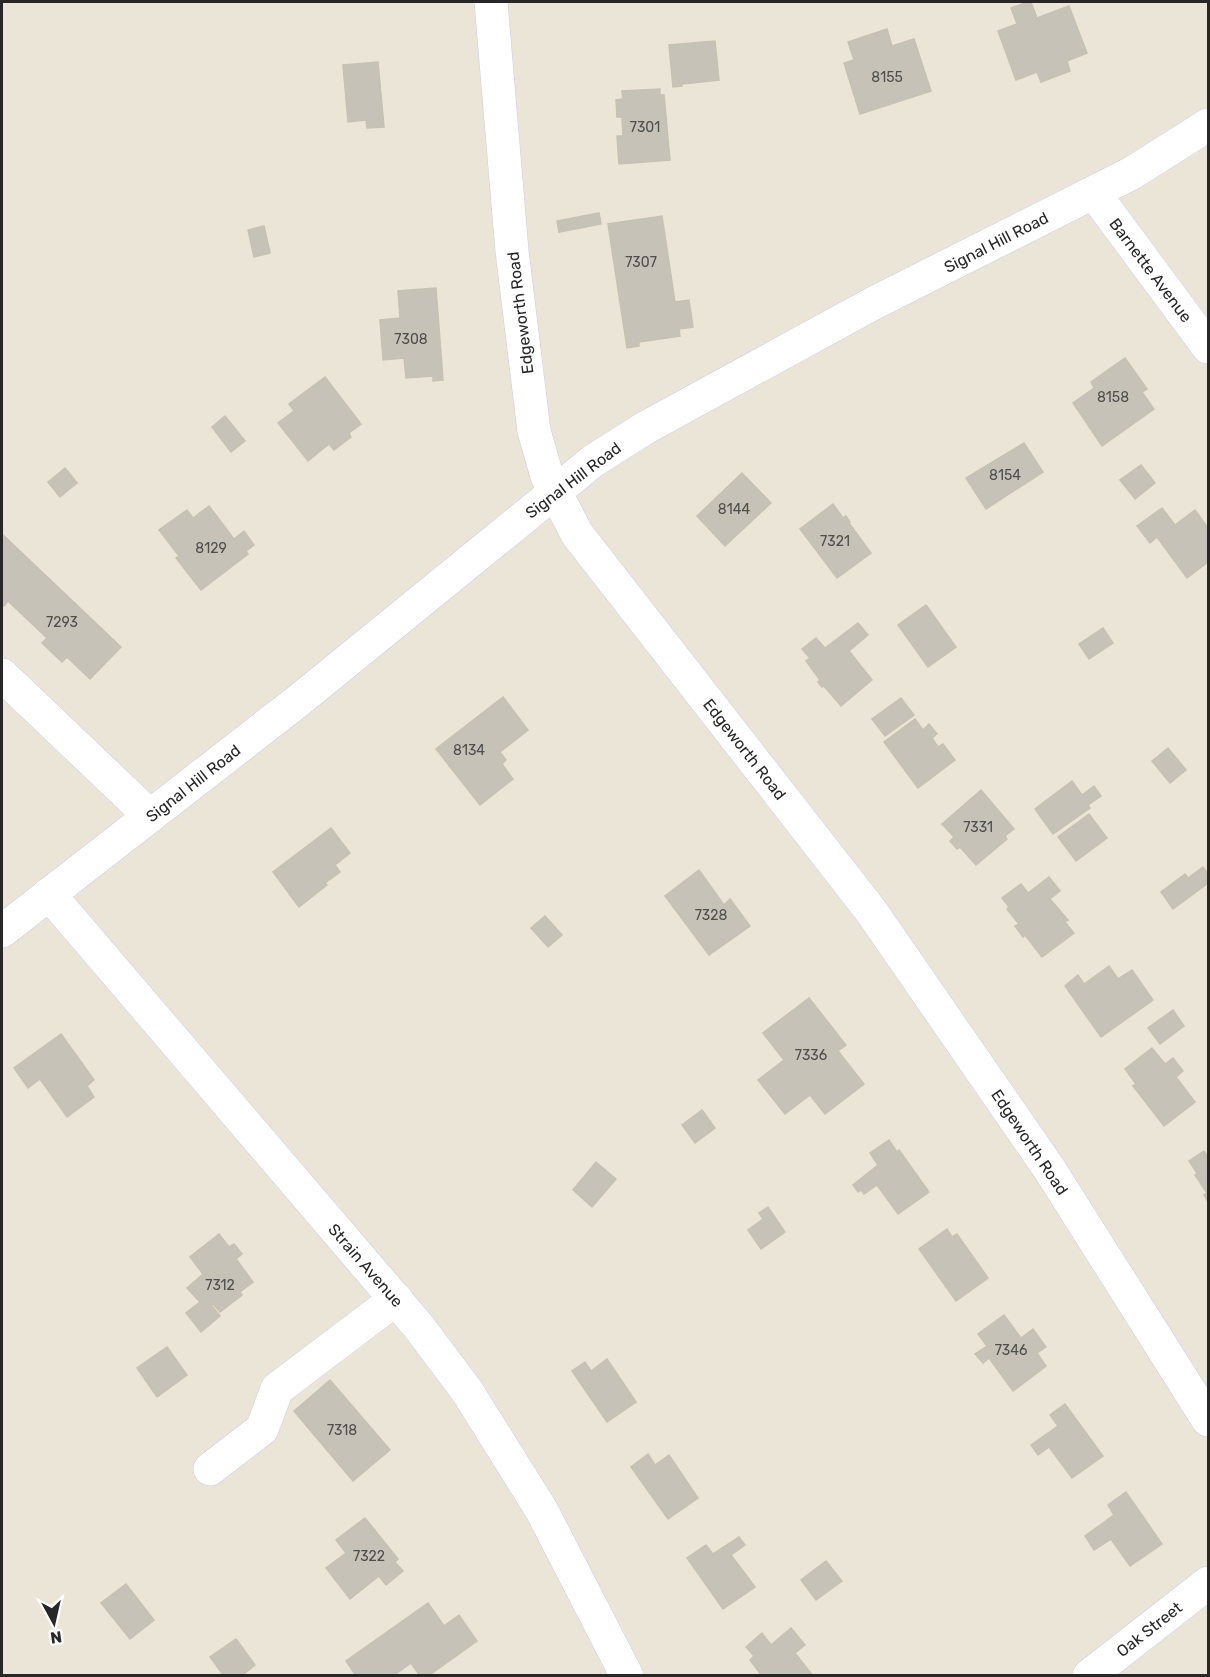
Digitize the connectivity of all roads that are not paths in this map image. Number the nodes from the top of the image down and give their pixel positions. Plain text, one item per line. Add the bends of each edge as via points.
1 (491, 2) edge
2 (1209, 125) edge
3 (1094, 193) junction
4 (1209, 347) edge
5 (554, 492) junction
6 (2, 675) edge
7 (150, 816) junction
8 (49, 894) junction
9 (2, 931) edge
10 (396, 1299) junction
11 (1209, 1420) edge
12 (210, 1469) dead end
13 (1209, 1583) edge
14 (627, 1676) edge
15 (1089, 1676) edge

1 - 5 street, Edgeworth Road via 512,251 534,432
2 - 3 street, Signal Hill Road
3 - 4 street, Barnette Avenue
3 - 5 street, Signal Hill Road via 872,304 645,428
5 - 7 street, Signal Hill Road
5 - 11 street, Edgeworth Road via 577,534 871,911 1050,1170
6 - 7 street
7 - 8 street, Signal Hill Road
8 - 9 street, Signal Hill Road
8 - 10 street, Strain Avenue
10 - 12 street via 277,1389 262,1430
10 - 14 street, Strain Avenue via 467,1391 542,1511
13 - 15 street, Oak Street

